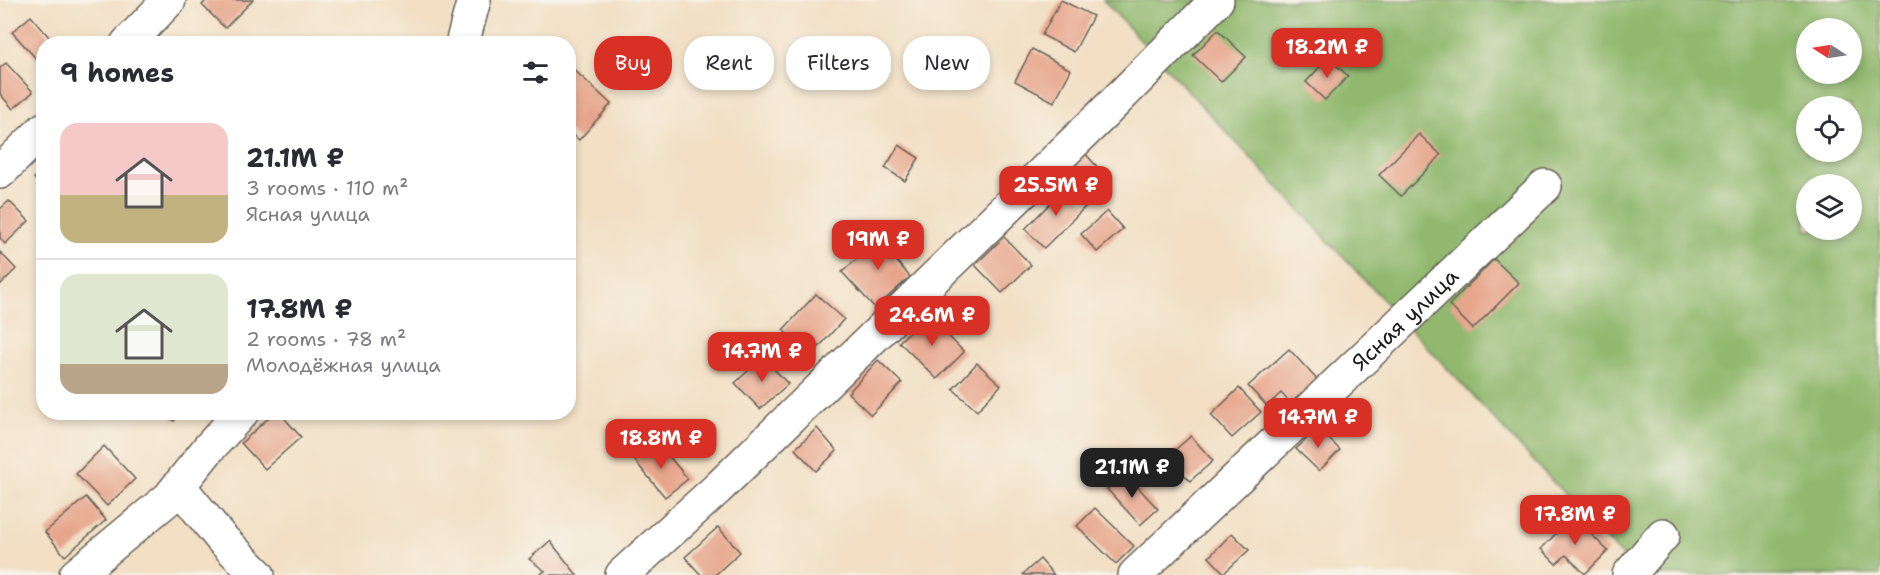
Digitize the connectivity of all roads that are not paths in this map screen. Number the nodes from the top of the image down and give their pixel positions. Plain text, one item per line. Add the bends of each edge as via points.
1 (169, 0) edge
2 (474, 0) edge
3 (1217, 0) edge
4 (135, 36) edge
5 (464, 36) edge
6 (36, 137) edge
7 (0, 172) edge
8 (1545, 186) dead end
9 (235, 420) edge
10 (179, 486) junction
11 (1663, 535) dead end
12 (76, 575) edge
13 (258, 575) edge
14 (622, 575) edge
15 (1135, 575) edge
16 (1629, 575) edge

1 - 4 street
2 - 5 street
3 - 14 street via 717,489
6 - 7 street
8 - 15 street, Ясная улица
9 - 10 street
10 - 12 street
10 - 13 street via 221,538
11 - 16 street

